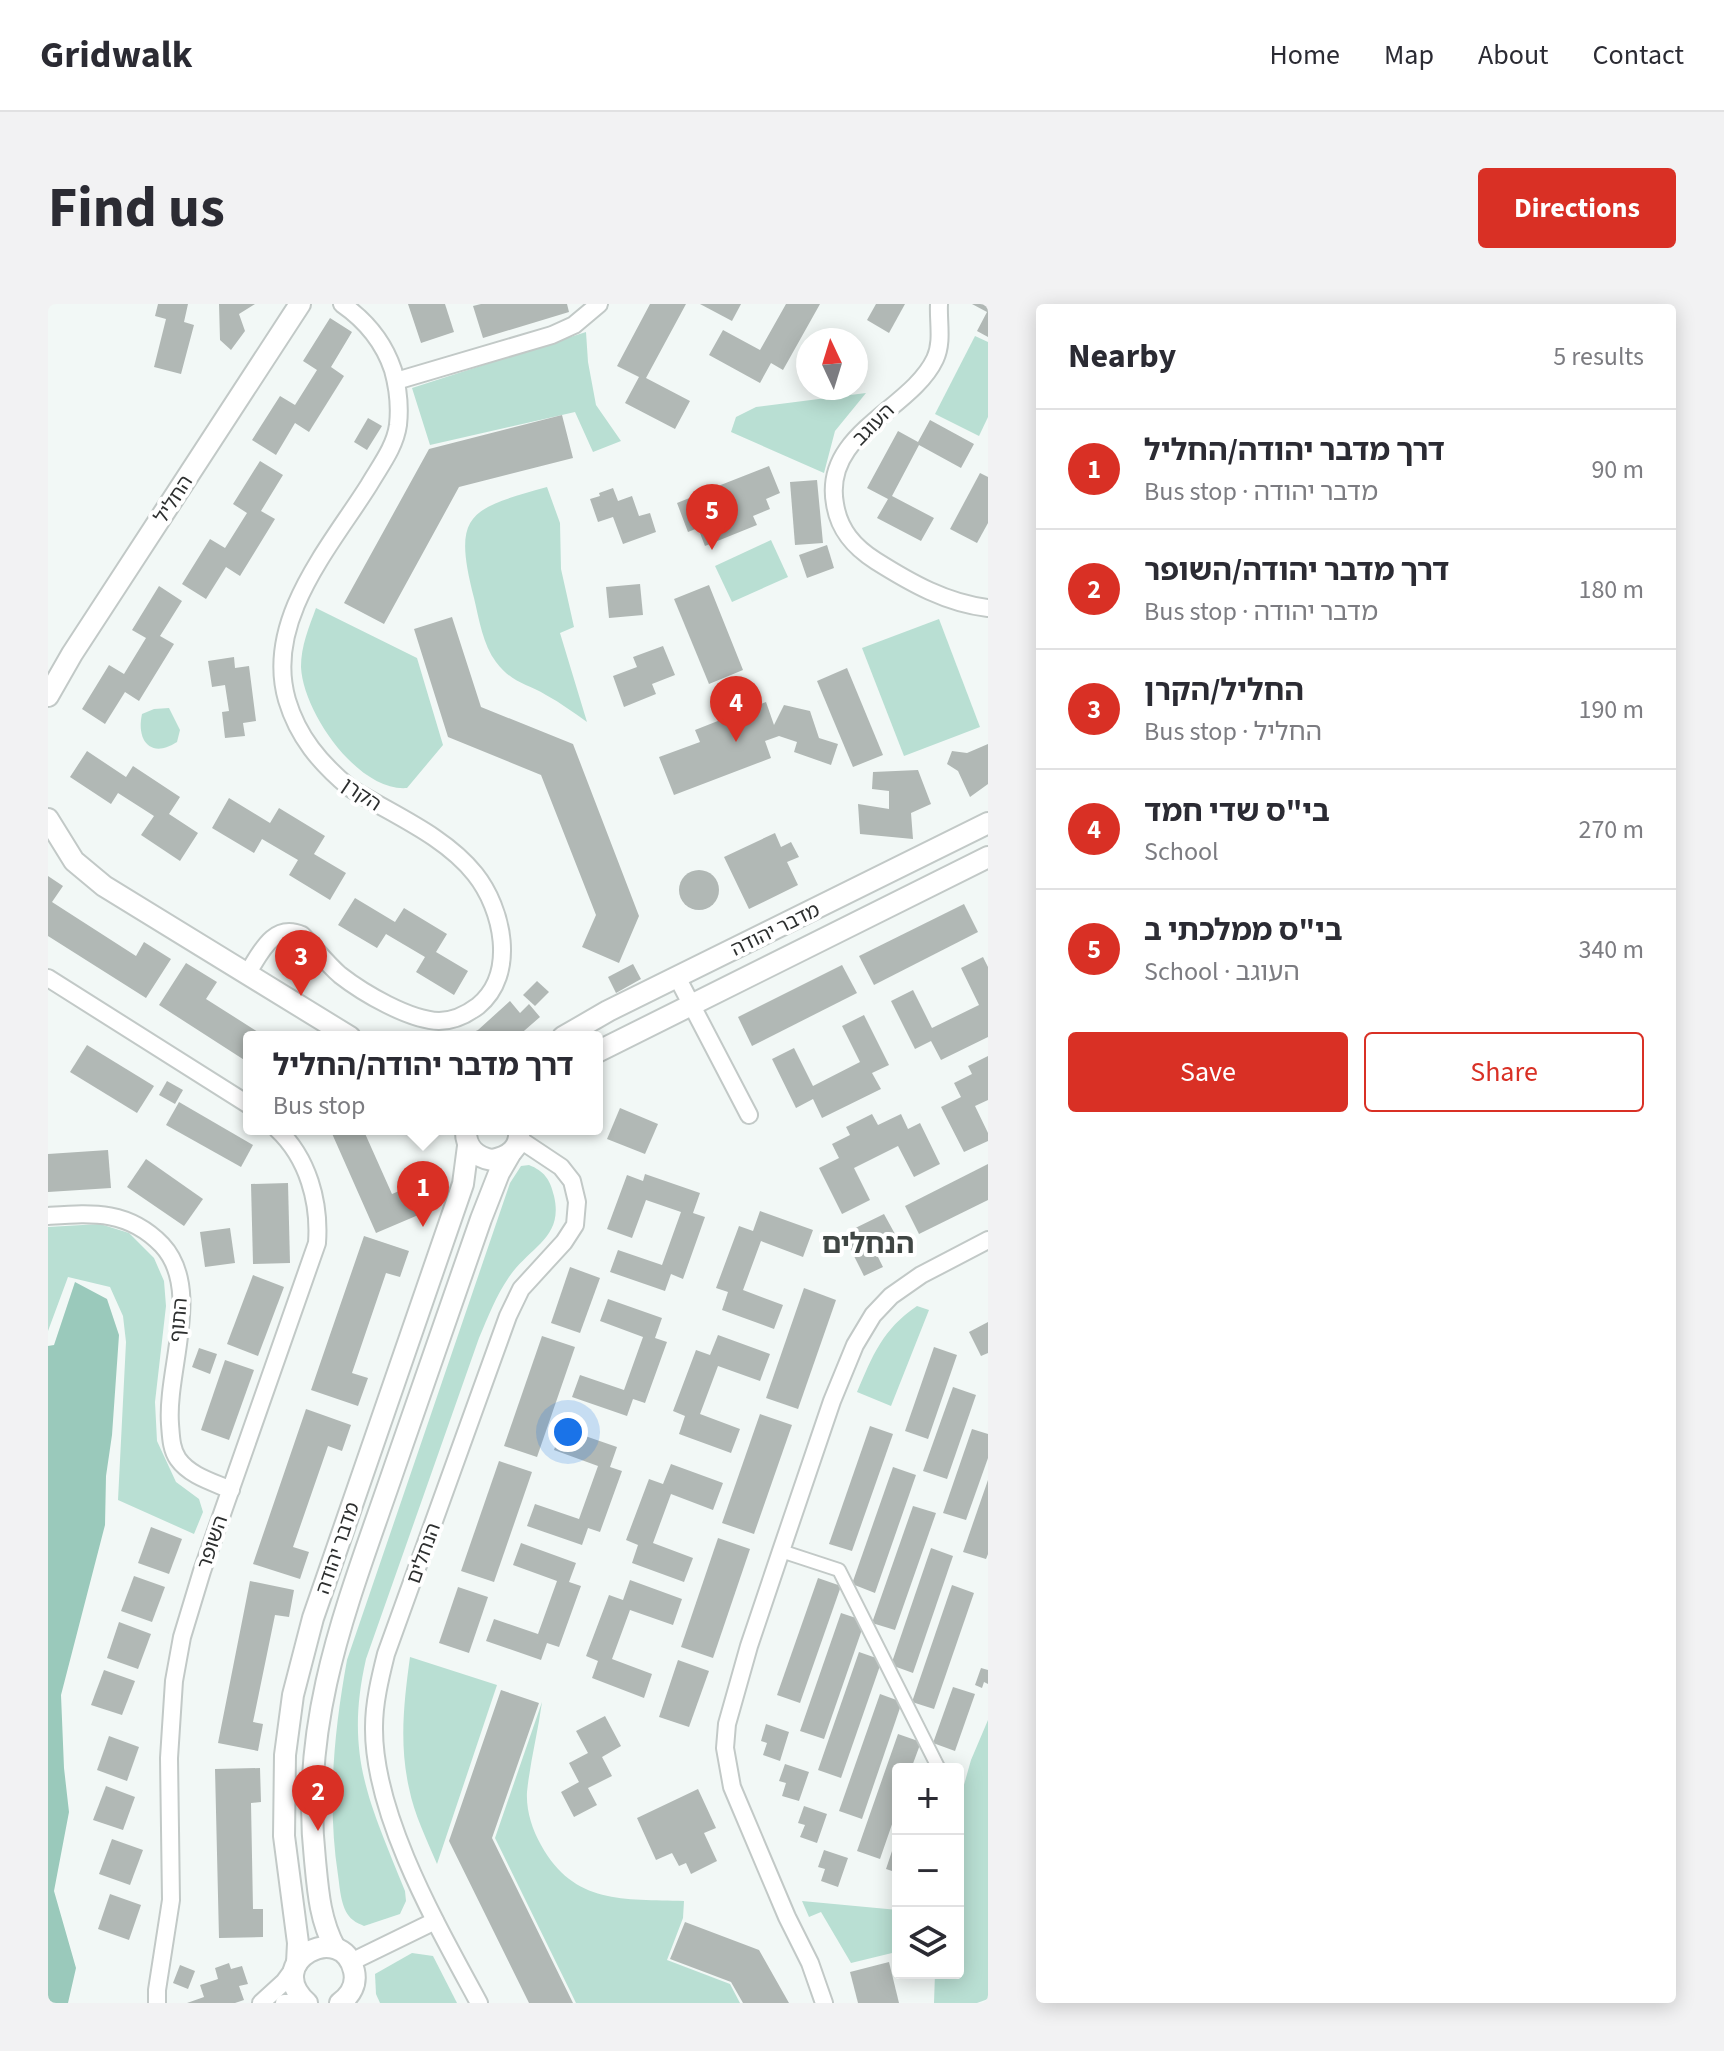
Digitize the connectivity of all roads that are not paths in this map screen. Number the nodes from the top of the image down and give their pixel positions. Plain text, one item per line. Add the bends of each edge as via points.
1 (300, 304) edge
2 (342, 304) edge
3 (599, 304) edge
4 (939, 304) edge
5 (396, 381) junction
6 (988, 608) edge
7 (48, 696) edge
8 (48, 819) edge
9 (988, 823) edge
10 (988, 857) edge
11 (247, 974) junction
12 (677, 977) junction
13 (48, 978) edge
14 (691, 1004) junction
15 (340, 1031) edge
16 (574, 1031) edge
17 (603, 1049) edge
18 (243, 1101) edge
19 (749, 1115) dead end
20 (282, 1135) edge
21 (467, 1137) edge
22 (516, 1141) edge
23 (48, 1216) edge
24 (988, 1240) edge
25 (231, 1490) junction
26 (781, 1551) junction
27 (936, 1763) edge
28 (435, 1921) junction
29 (335, 1948) junction
30 (351, 1962) junction
31 (296, 1965) junction
32 (348, 2000) edge
33 (154, 2003) edge
34 (261, 2003) edge
35 (284, 2003) edge
36 (305, 2003) edge
37 (479, 2003) edge
38 (824, 2003) edge

1 - 7 street, החליל
2 - 5 street, הקרן via 380,342
3 - 5 street via 552,335
4 - 6 street, העוגב via 939,341 929,369 858,435 838,468 833,498 842,529 866,554 940,596
5 - 11 street, הקרן via 394,440 288,622 285,692 307,744 335,775 453,851 478,877 498,924 501,972 488,997 474,1009 437,1021 405,1013 347,979 295,932 271,939
8 - 11 street via 74,861 104,886
9 - 12 street, מדבר יהודה
10 - 14 street, מדבר יהודה
11 - 15 street
12 - 14 street
12 - 16 street, מדבר יהודה
13 - 18 street
14 - 17 street, מדבר יהודה
14 - 19 street
20 - 25 street, השופר via 309,1178 317,1243
21 - 22 street via 482,1158 492,1160
21 - 31 street, מדבר יהודה via 463,1184 313,1618 293,1695 283,1809
22 - 28 street, הנחלים via 561,1167 572,1181 575,1225 521,1289 508,1316 386,1654 375,1714 377,1766 386,1800
22 - 29 street, מדבר יהודה via 481,1219 340,1626 321,1699 313,1757 312,1834 323,1922
23 - 25 street, התוף via 122,1218 167,1251 183,1297 169,1409 171,1442 188,1469
24 - 26 street via 910,1281 873,1315 843,1370
25 - 33 street, השופר via 190,1608 174,1681 171,1900
26 - 27 street via 839,1570
26 - 38 street via 737,1687 725,1748 732,1787
28 - 30 street
28 - 37 street, הנחלים
29 - 30 street
29 - 31 street via 306,1952
30 - 32 street via 355,1974
31 - 34 street
31 - 36 street, מדבר יהודה via 294,1984
35 - 36 street

